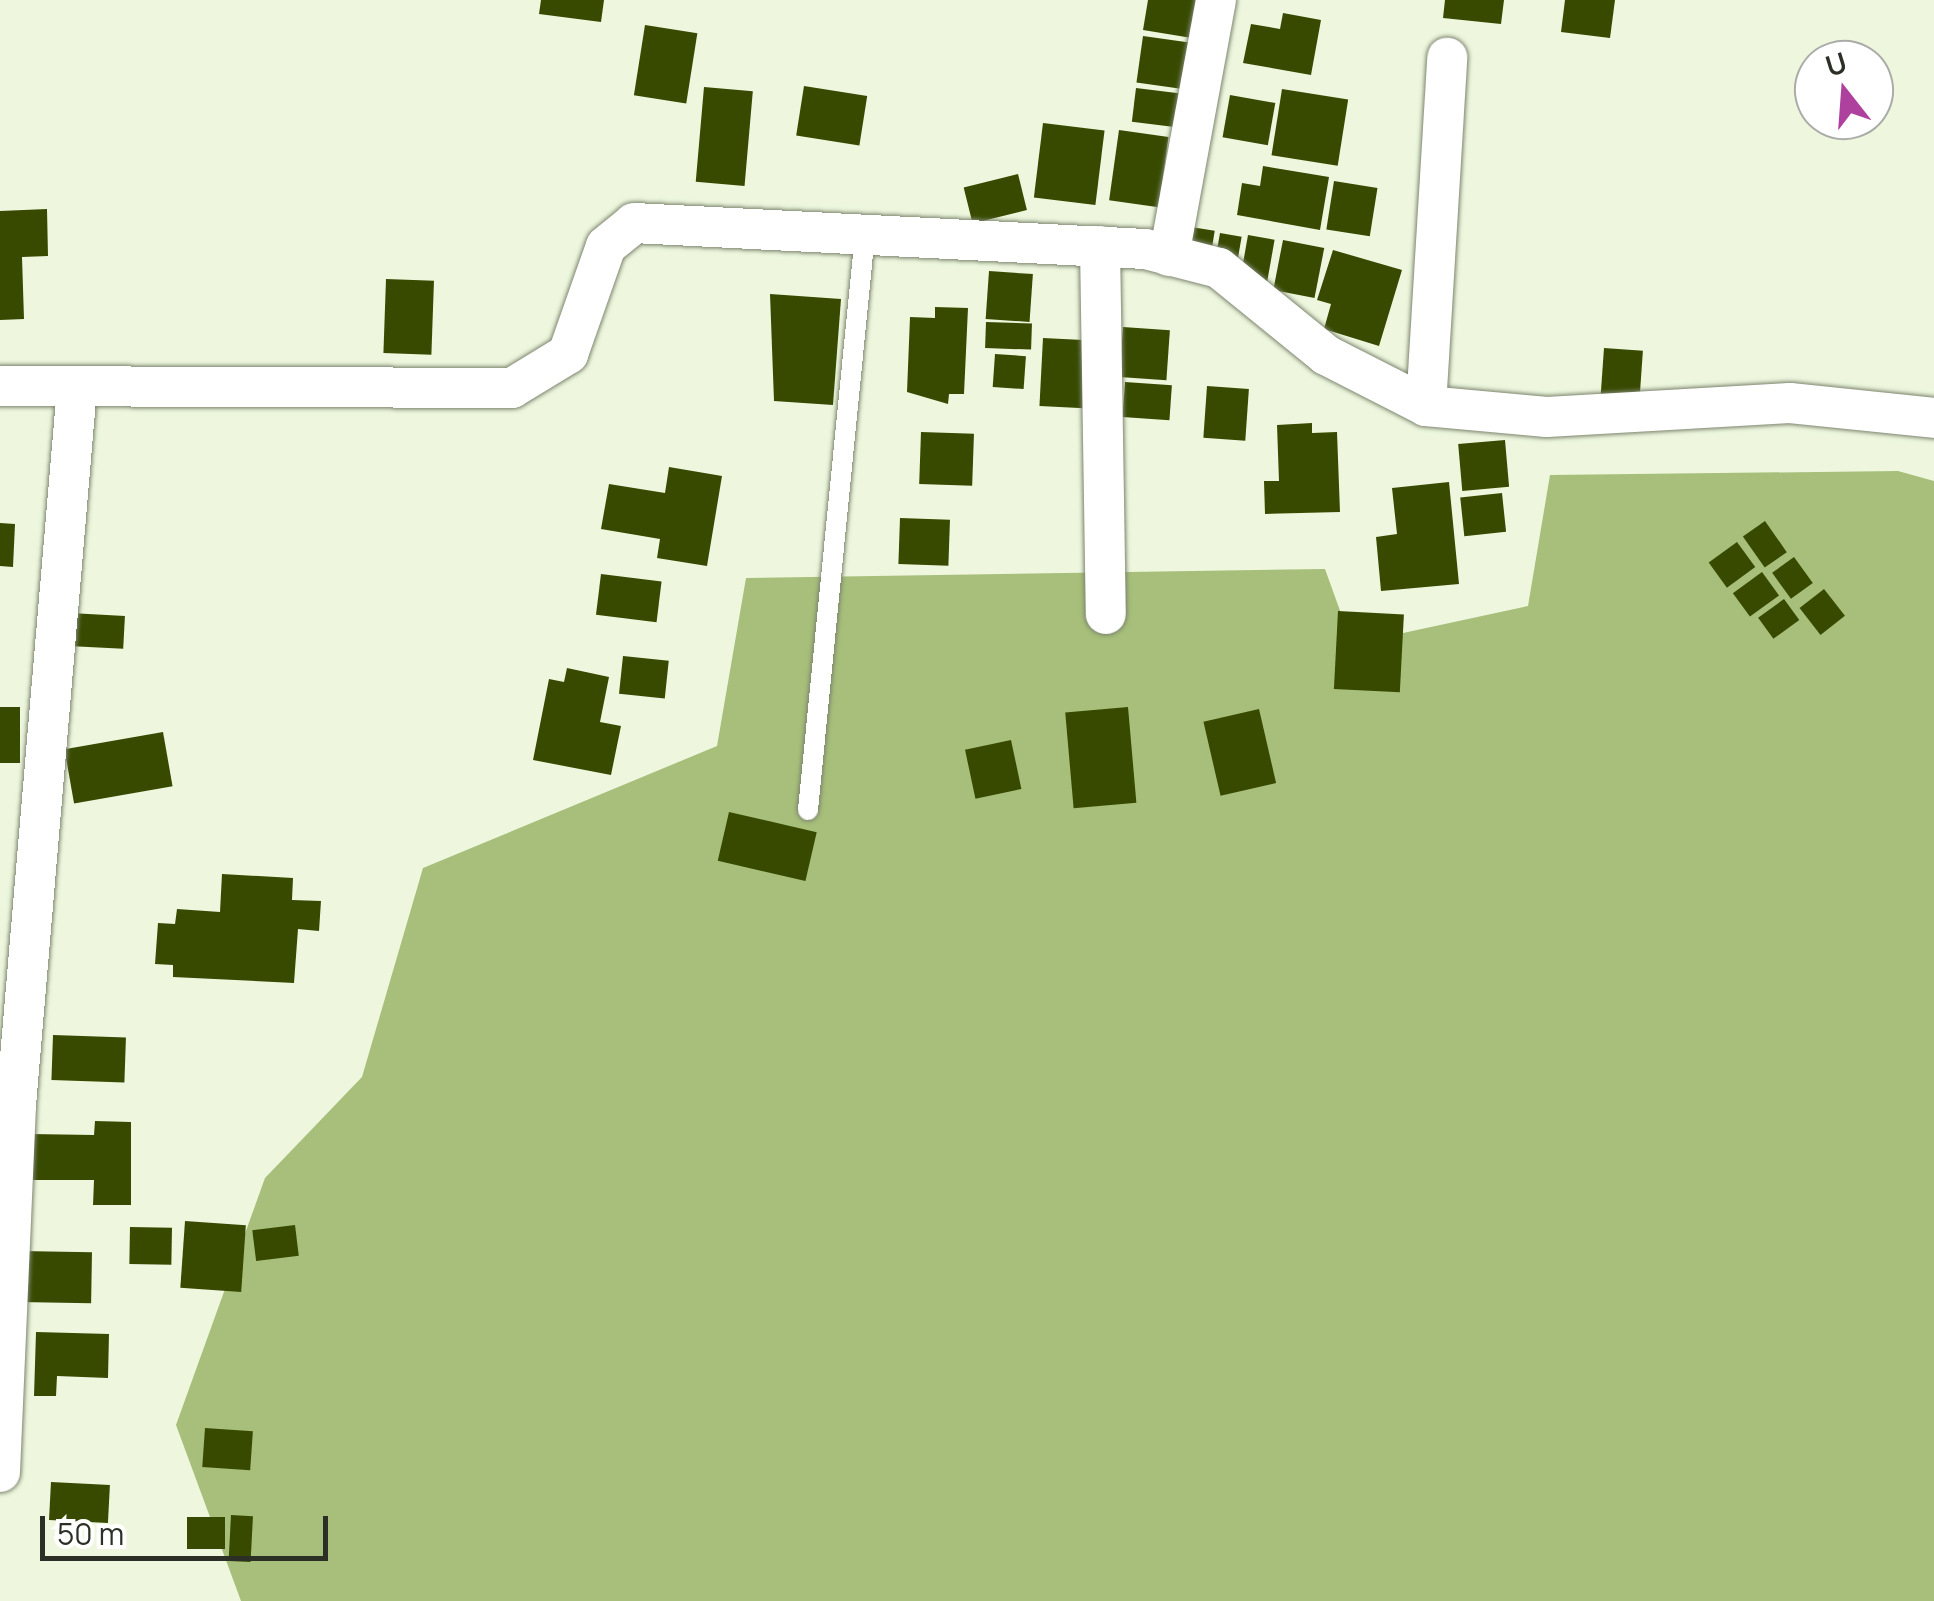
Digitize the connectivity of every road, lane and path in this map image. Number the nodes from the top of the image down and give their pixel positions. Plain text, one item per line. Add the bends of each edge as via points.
1 (1216, 0) edge
2 (1447, 58) dead end
3 (865, 234) junction
4 (1100, 246) junction
5 (1169, 256) junction
6 (0, 386) edge
7 (77, 387) junction
8 (1426, 406) junction
9 (1934, 418) edge
10 (1106, 614) dead end
11 (808, 810) dead end
12 (0, 1472) edge

1 - 5 street
2 - 8 street
3 - 4 street
3 - 7 street via 623,226 606,246 568,354 512,388
3 - 11 lane
4 - 5 street
4 - 10 street
5 - 8 street via 1220,268 1326,354
6 - 7 street
7 - 12 street via 16,1105
8 - 9 street via 1547,416 1790,404

